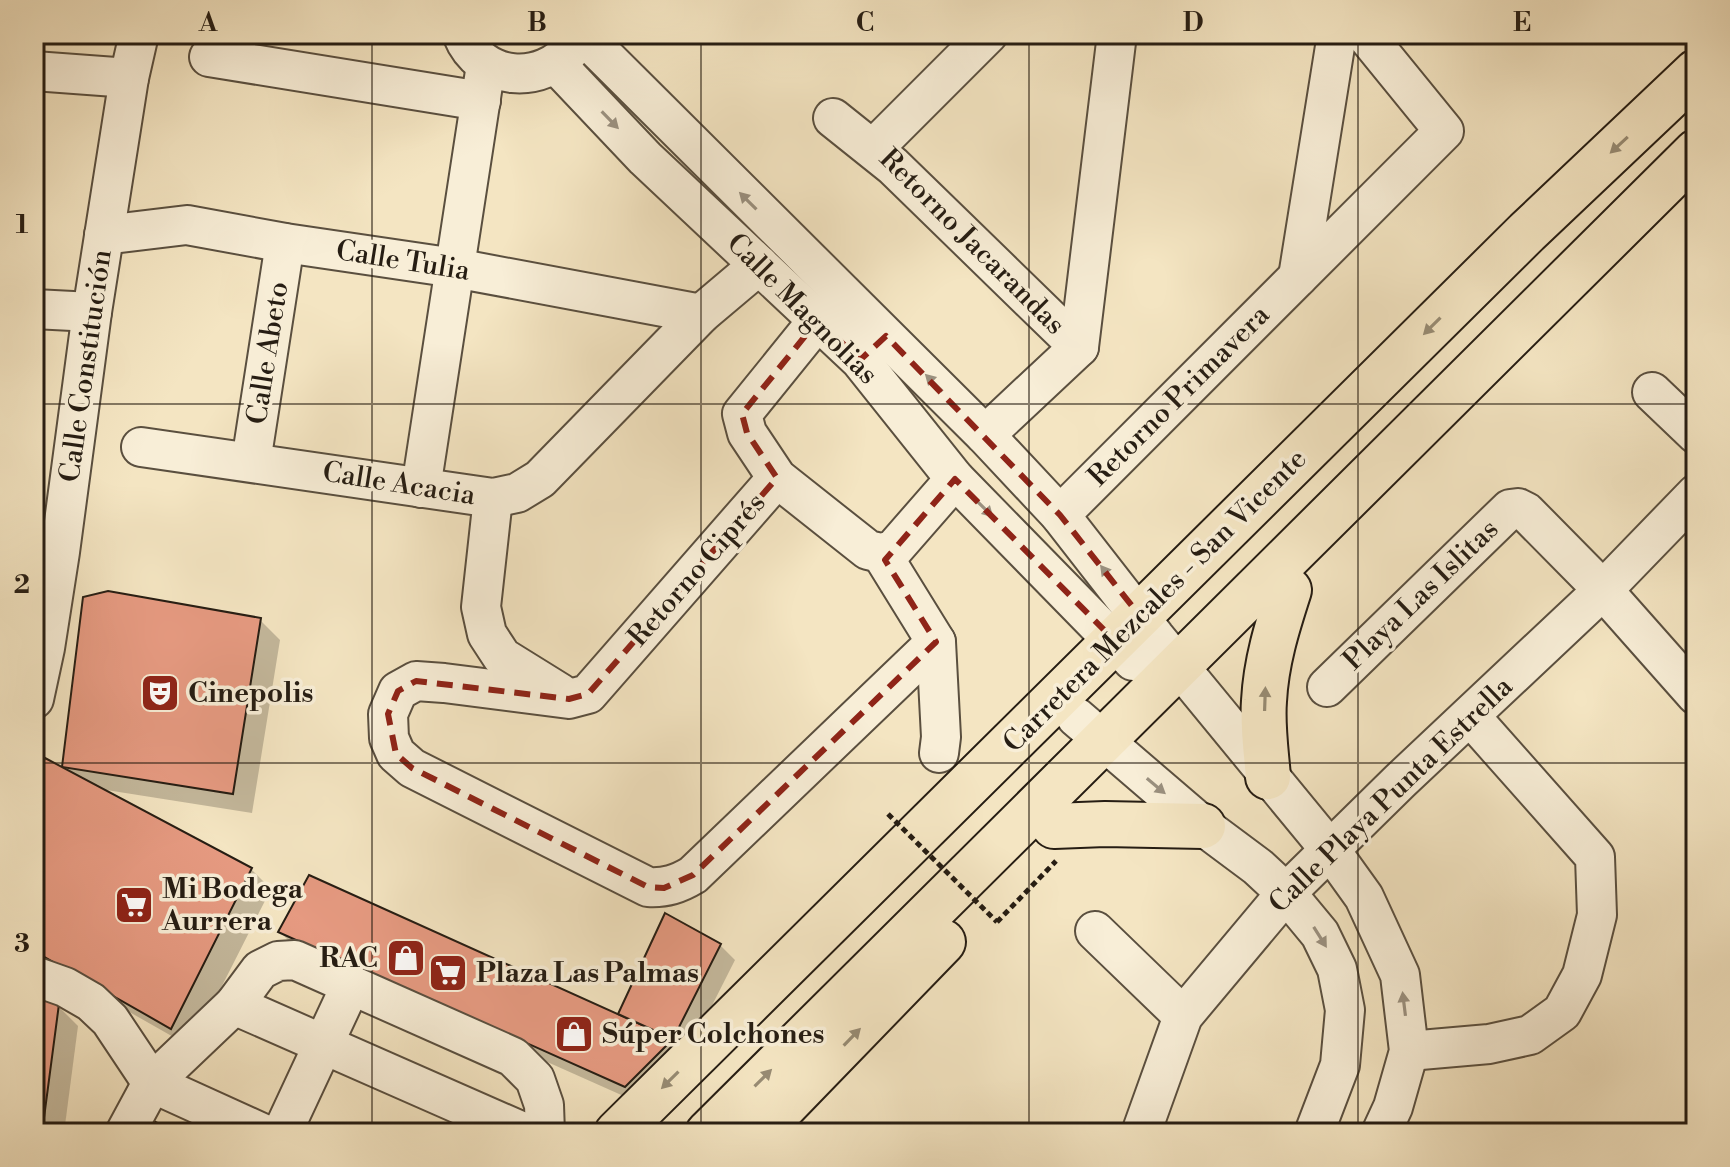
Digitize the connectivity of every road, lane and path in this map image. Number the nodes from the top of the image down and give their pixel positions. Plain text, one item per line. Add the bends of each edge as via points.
1 (139, 34) edge
2 (462, 34) edge
3 (581, 34) edge
4 (988, 34) edge
5 (1117, 34) edge
6 (1337, 34) edge
7 (1365, 34) edge
8 (209, 57) dead end
9 (556, 64) junction
10 (34, 71) edge
11 (1696, 72) edge
12 (129, 78) junction
13 (483, 83) junction
14 (1696, 110) edge
15 (833, 118) dead end
16 (873, 149) junction
17 (1696, 152) edge
18 (1696, 181) edge
19 (104, 235) junction
20 (285, 243) junction
21 (759, 265) junction
22 (455, 268) junction
23 (1298, 277) junction
24 (34, 309) edge
25 (92, 312) junction
26 (701, 314) junction
27 (818, 320) junction
28 (1079, 347) junction
29 (873, 348) junction
30 (1652, 392) dead end
31 (1696, 434) edge
32 (985, 435) junction
33 (141, 447) dead end
34 (251, 462) junction
35 (777, 478) junction
36 (955, 479) junction
37 (421, 488) junction
38 (1696, 494) edge
39 (493, 498) junction
40 (1060, 515) junction
41 (47, 551) edge
42 (881, 553) junction
43 (1289, 590) junction
44 (1603, 590) junction
45 (936, 642) junction
46 (1153, 651) junction
47 (1327, 687) dead end
48 (1696, 695) edge
49 (578, 697) junction
50 (34, 699) edge
51 (1470, 716) junction
52 (1101, 739) junction
53 (939, 753) dead end
54 (1268, 777) junction
55 (895, 806) dead end
56 (1068, 826) junction
57 (1203, 826) junction
58 (1331, 851) junction
59 (1286, 893) junction
60 (1095, 931) dead end
61 (34, 976) edge
62 (351, 985) junction
63 (234, 1005) junction
64 (1183, 1016) junction
65 (324, 1045) junction
66 (1409, 1051) junction
67 (152, 1083) junction
68 (125, 1133) edge
69 (262, 1133) edge
70 (282, 1133) edge
71 (525, 1133) edge
72 (545, 1133) edge
73 (617, 1133) edge
74 (658, 1133) edge
75 (708, 1133) edge
76 (758, 1133) edge
77 (1141, 1133) edge
78 (1314, 1133) edge
79 (1381, 1133) edge

1 - 12 street, Calle Constitución
2 - 13 street
3 - 9 street, Calle Magnolias
29 -> 3 street, Calle Magnolias via 783,236
4 - 16 street, Retorno Jacarandas
5 - 28 street, Retorno Jacarandas
6 - 23 street
7 - 23 street, Retorno Primavera via 1444,131
8 - 13 street
9 - 13 street
9 -> 21 street, Calle Magnolias via 645,158
10 - 12 street
11 -> 46 main road, Carretera Mezcales - San Vicente via 1527,232
12 - 19 street, Calle Constitución
13 - 22 street
14 - 46 main road, Carretera Mezcales - San Vicente
15 - 16 street
16 - 28 street, Retorno Jacarandas
17 - 46 main road, Carretera Mezcales - San Vicente
18 - 43 main road, Carretera Mezcales - San Vicente
19 - 20 street, Calle Tulia via 187,225
19 - 25 street, Calle Constitución
20 - 22 street, Calle Tulia
20 - 34 street, Calle Abeto
21 - 26 street, Calle Acacia
21 - 27 street, Calle Magnolias
22 - 26 street, Calle Tulia
22 - 37 street
23 - 40 street, Retorno Primavera
24 - 25 street
25 - 41 street, Calle Constitución
26 - 39 street, Calle Acacia via 540,479 517,493
27 - 29 street, Calle Magnolias
27 - 35 street via 742,414 747,433
28 - 32 street, Retorno Jacarandas
32 -> 29 street, Calle Magnolias
29 - 36 street, Calle Magnolias
30 - 31 street
32 - 40 street, Calle Magnolias
33 - 34 street, Calle Acacia
34 - 37 street, Calle Acacia
35 - 42 street, Retorno Ciprés via 868,550
35 - 49 street, Retorno Ciprés
36 - 42 street via 893,550
36 -> 46 street, Calle Magnolias
37 - 39 street, Calle Acacia
38 - 44 street, Calle Playa Punta Estrella
39 - 49 street via 481,607 487,634 502,657
46 -> 40 street, Calle Magnolias
41 - 50 street, Calle Constitución via 45,648
42 - 45 street
43 - 46 main road, Carretera Mezcales - San Vicente
54 -> 43 main road via 1266,677
44 - 47 street, Playa Las Islitas via 1526,512 1510,509
44 - 48 street
44 - 51 street, Calle Playa Punta Estrella
45 - 49 street via 693,875 664,888 648,887 412,768 396,754 389,738 388,714 398,691 416,681
45 - 53 street
46 - 52 main road, Carretera Mezcales - San Vicente
46 - 52 main road, Carretera Mezcales - San Vicente
46 - 54 street
46 -> 73 main road, Carretera Mezcales - San Vicente
51 - 58 street, Calle Playa Punta Estrella
51 - 66 street via 1595,857 1597,915 1582,975 1562,1012 1530,1035
52 - 56 main road, Carretera Mezcales - San Vicente
52 -> 57 street
52 - 74 main road, Carretera Mezcales - San Vicente
75 -> 52 main road, Carretera Mezcales - San Vicente
54 - 58 street
55 - 56 path, bridge via 888,814 997,922 1069,848
56 - 57 main road
76 -> 56 main road, Carretera Mezcales - San Vicente
57 - 59 street
58 - 59 street, Calle Playa Punta Estrella
66 -> 58 street via 1400,975 1364,897
59 - 64 street, Calle Playa Punta Estrella
59 -> 78 street via 1320,934 1337,969 1345,1010 1340,1065
60 - 64 street
61 - 67 street via 91,1002 110,1020
62 - 63 street via 295,960 278,961 260,970
62 - 65 street
62 - 72 street via 513,1057 535,1079 544,1105
63 - 65 street
63 - 67 street
64 - 77 street, Calle Playa Punta Estrella
65 - 70 street
65 - 71 street
66 - 79 street
67 - 68 street
67 - 69 street

